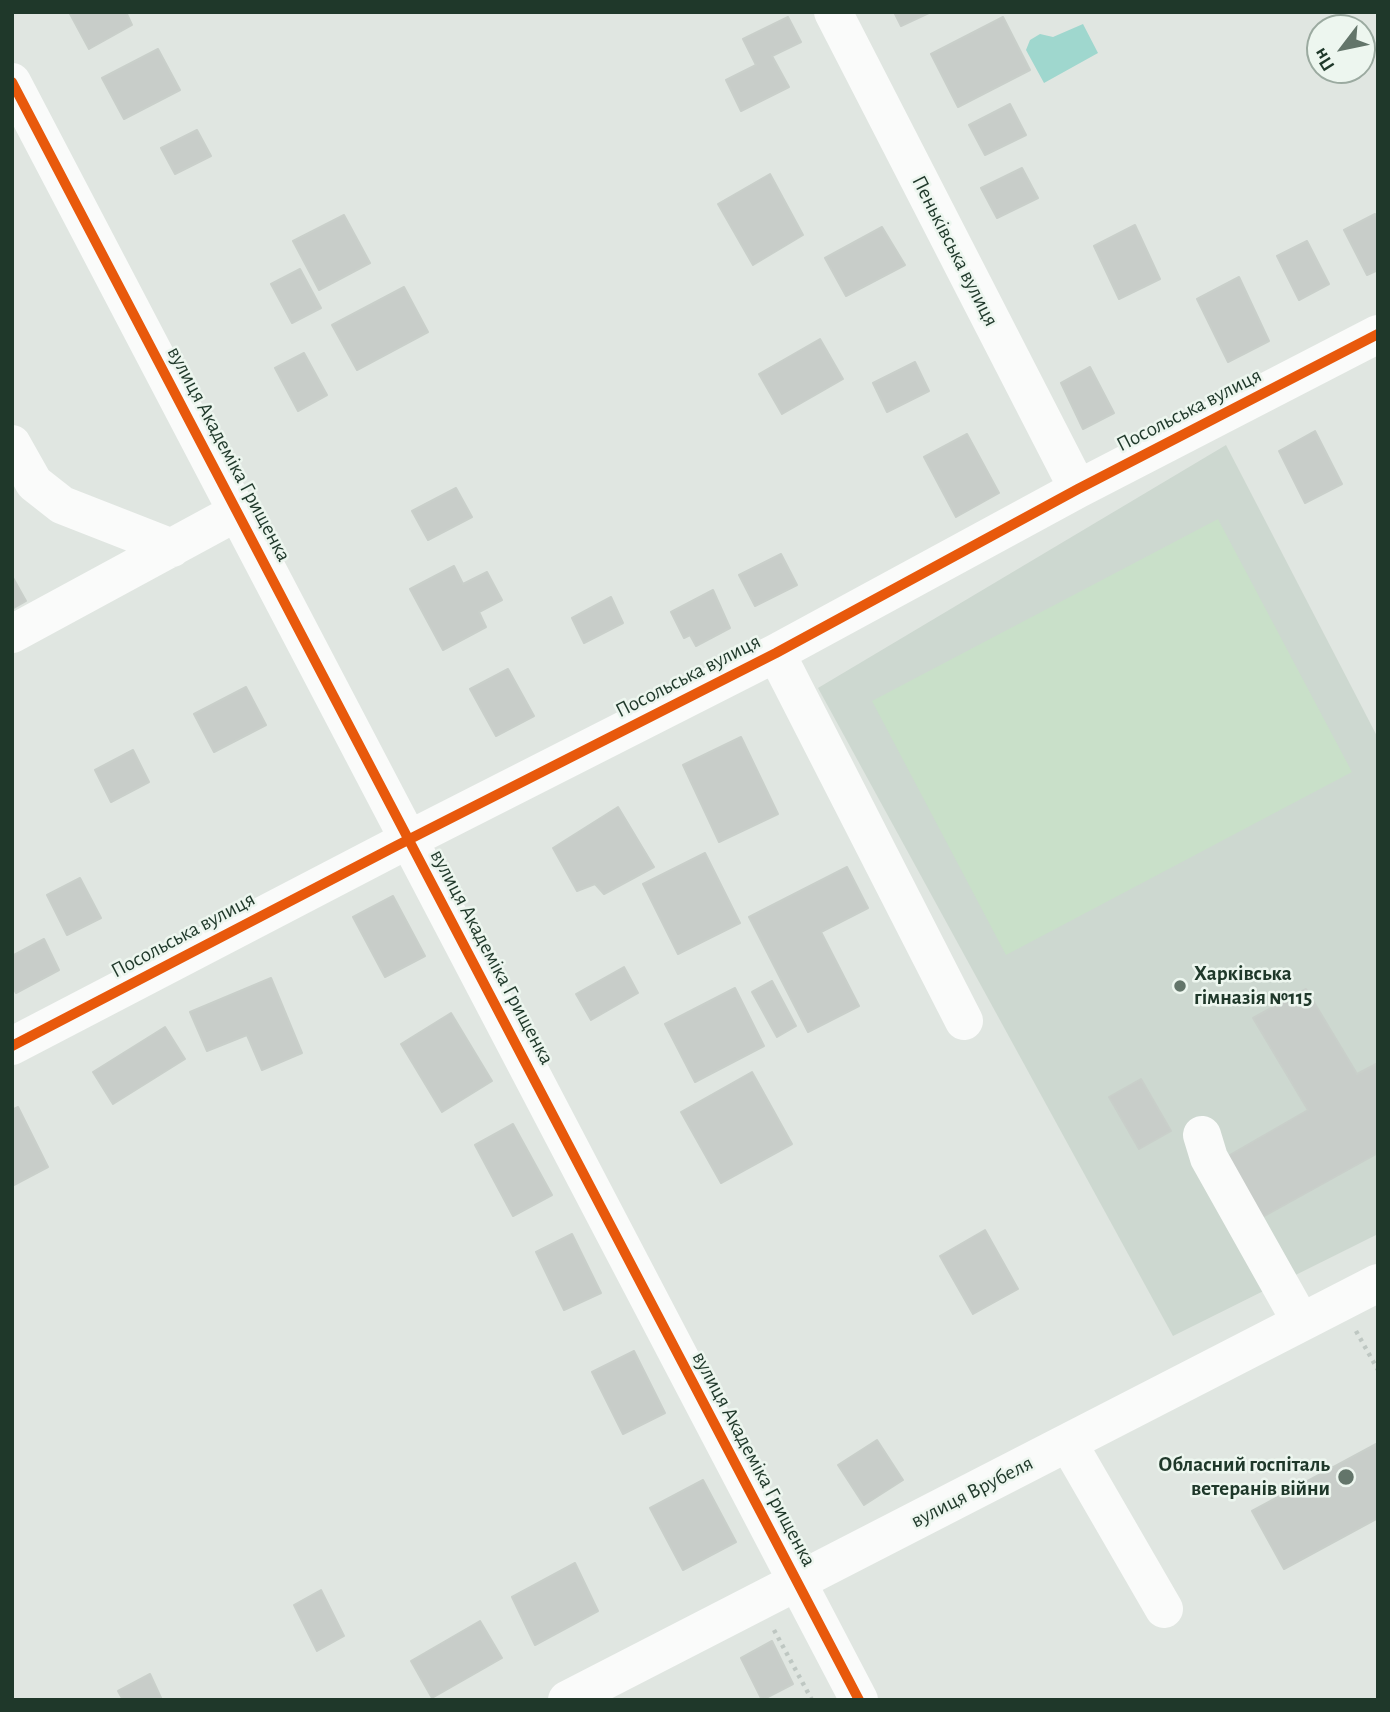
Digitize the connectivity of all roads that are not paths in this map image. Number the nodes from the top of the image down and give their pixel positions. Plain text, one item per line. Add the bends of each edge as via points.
1 (833, 12) edge
2 (12, 82) edge
3 (1378, 334) edge
4 (12, 444) edge
5 (1078, 489) junction
6 (237, 513) junction
7 (172, 548) junction
8 (12, 634) edge
9 (776, 653) junction
10 (409, 839) junction
11 (964, 1021) dead end
12 (12, 1046) edge
13 (1202, 1135) dead end
14 (1378, 1283) edge
15 (1301, 1322) junction
16 (1068, 1443) junction
17 (797, 1582) junction
18 (1164, 1609) dead end
19 (566, 1700) edge
20 (859, 1700) edge

1 - 5 street, Пеньківська вулиця
2 - 6 street, вулиця Академіка Грищенка
3 - 5 street, Посольська вулиця
4 - 7 street via 34,483 62,505
5 - 9 street, Посольська вулиця
6 - 7 street
6 - 10 street, вулиця Академіка Грищенка
7 - 8 street
9 - 10 street, Посольська вулиця
9 - 11 street
10 - 12 street, Посольська вулиця
10 - 17 street, вулиця Академіка Грищенка
13 - 15 street via 1209,1158
14 - 15 street, вулиця Врубеля
15 - 16 street, вулиця Врубеля
16 - 17 street, вулиця Врубеля
16 - 18 street
17 - 19 street, вулиця Врубеля
17 - 20 street, вулиця Академіка Грищенка

